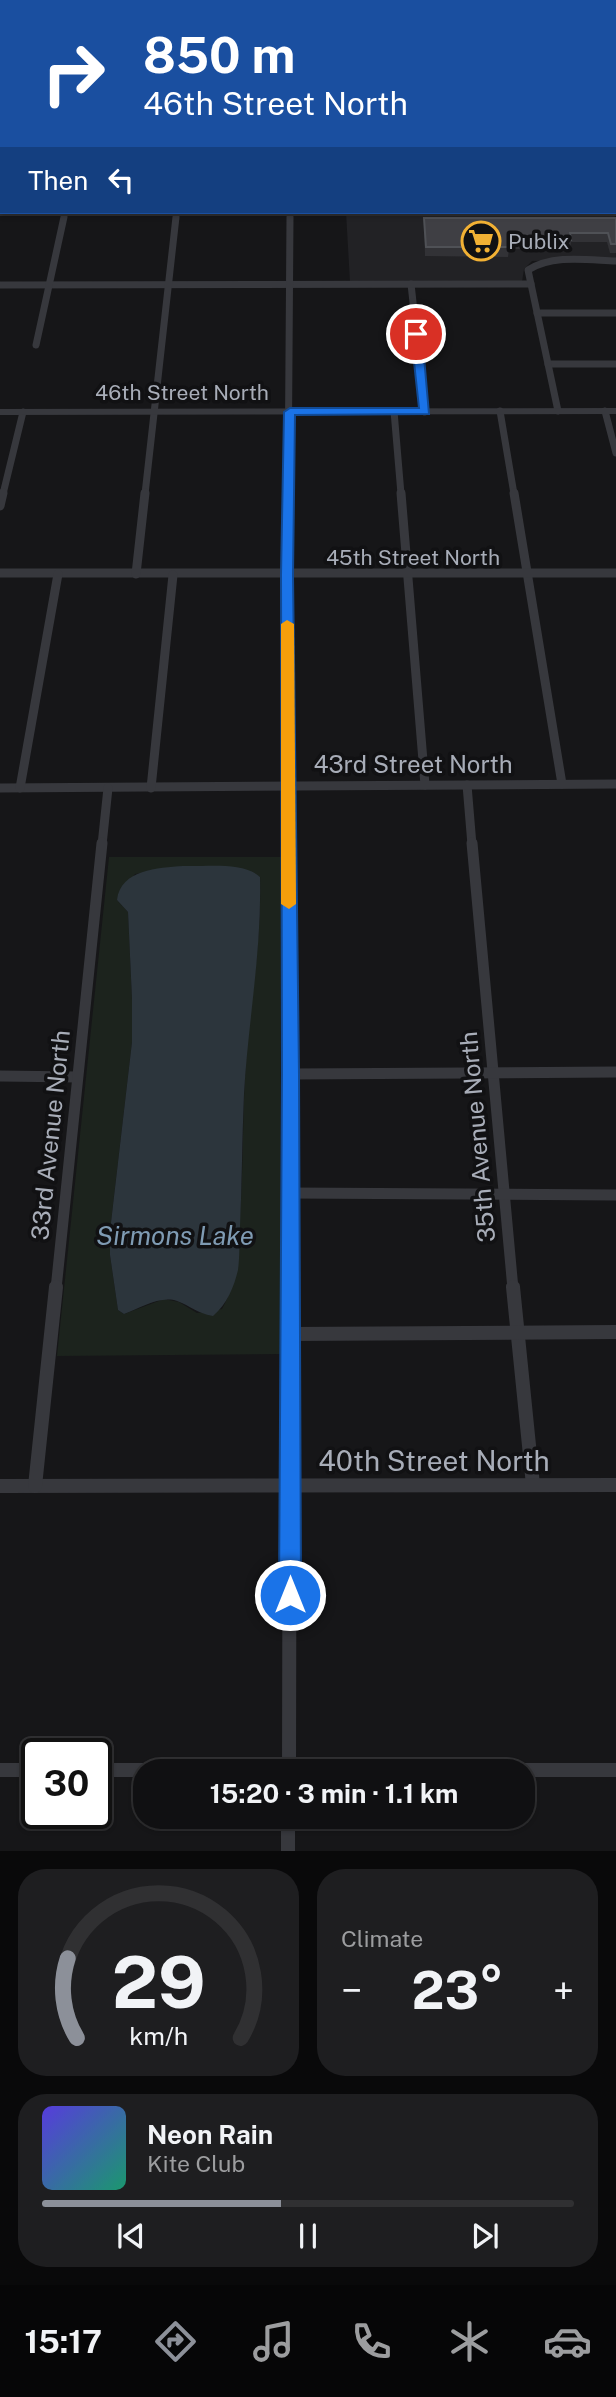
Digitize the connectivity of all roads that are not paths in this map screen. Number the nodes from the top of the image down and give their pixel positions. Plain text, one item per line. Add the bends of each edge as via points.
1 (65, 214) edge
2 (177, 214) edge
3 (290, 214) edge
4 (616, 261) edge
5 (48, 284) junction
6 (169, 284) junction
7 (289, 284) junction
8 (411, 284) junction
9 (531, 284) junction
10 (0, 285) edge
11 (537, 313) junction
12 (616, 313) edge
13 (36, 345) dead end
14 (548, 364) junction
15 (616, 364) edge
16 (154, 411) junction
17 (394, 411) junction
18 (500, 411) junction
19 (558, 411) junction
20 (611, 411) edge
21 (0, 412) edge
22 (23, 412) junction
23 (290, 412) junction
24 (425, 412) junction
25 (616, 453) edge
26 (0, 506) edge
27 (0, 573) edge
28 (616, 573) edge
29 (58, 574) junction
30 (136, 574) junction
31 (527, 574) junction
32 (173, 575) junction
33 (287, 575) junction
34 (408, 575) junction
35 (562, 784) junction
36 (616, 784) edge
37 (425, 785) junction
38 (467, 785) junction
39 (287, 786) junction
40 (0, 788) edge
41 (20, 788) junction
42 (108, 788) junction
43 (151, 788) junction
44 (491, 1072) junction
45 (616, 1072) edge
46 (291, 1074) junction
47 (0, 1076) edge
48 (77, 1077) junction
49 (290, 1193) junction
50 (503, 1194) junction
51 (616, 1195) edge
52 (616, 1332) edge
53 (517, 1333) junction
54 (291, 1334) junction
55 (290, 1484) junction
56 (533, 1485) junction
57 (616, 1485) edge
58 (0, 1486) edge
59 (35, 1486) junction
60 (289, 1759) edge
61 (0, 1770) edge
62 (21, 1770) edge
63 (112, 1770) edge
64 (133, 1770) edge
65 (535, 1770) edge
66 (616, 1770) edge
67 (288, 1829) edge
68 (288, 1851) edge

1 - 5 street
2 - 6 street
3 - 7 street
4 - 9 street via 534,264 528,270
5 - 6 street
5 - 10 street
5 - 13 street
6 - 7 street
6 - 16 street
7 - 8 street
7 - 23 street
8 - 9 street
8 - 24 street
9 - 11 street
11 - 12 street
11 - 14 street
14 - 15 street
14 - 19 street
16 - 22 street, 46th Street North
16 - 23 street, 46th Street North
16 - 30 street
17 - 23 street, 46th Street North
17 - 24 street, 46th Street North
17 - 34 street
18 - 19 street, 46th Street North
18 - 24 street, 46th Street North
18 - 31 street
19 - 20 street, 46th Street North
20 - 25 street
21 - 22 street, 46th Street North
22 - 26 street
23 - 33 street
27 - 29 street, 45th Street North
28 - 31 street, 45th Street North
29 - 30 street, 45th Street North
29 - 41 street
30 - 32 street, 45th Street North
31 - 34 street, 45th Street North
31 - 35 street
32 - 33 street, 45th Street North
32 - 43 street
33 - 34 street, 45th Street North
33 - 39 street
34 - 37 street
35 - 36 street, 43rd Street North
35 - 38 street, 43rd Street North
37 - 38 street, 43rd Street North
37 - 39 street, 43rd Street North
38 - 44 street, 35th Avenue North
39 - 43 street, 43rd Street North
39 - 46 street
40 - 41 street, 43rd Street North
41 - 42 street, 43rd Street North
42 - 43 street, 43rd Street North
42 - 48 street, 33rd Avenue North
44 - 45 street
44 - 46 street
44 - 50 street, 35th Avenue North
46 - 49 street
47 - 48 street
48 - 59 street, 33rd Avenue North
49 - 50 street
49 - 54 street
50 - 51 street
50 - 53 street, 35th Avenue North
52 - 53 street
53 - 54 street
53 - 56 street, 35th Avenue North
54 - 55 street
55 - 56 street, 40th Street North
55 - 59 street, 40th Street North
55 - 60 street
56 - 57 street, 40th Street North
58 - 59 street, 40th Street North
61 - 62 street
63 - 64 street
65 - 66 street
67 - 68 street

